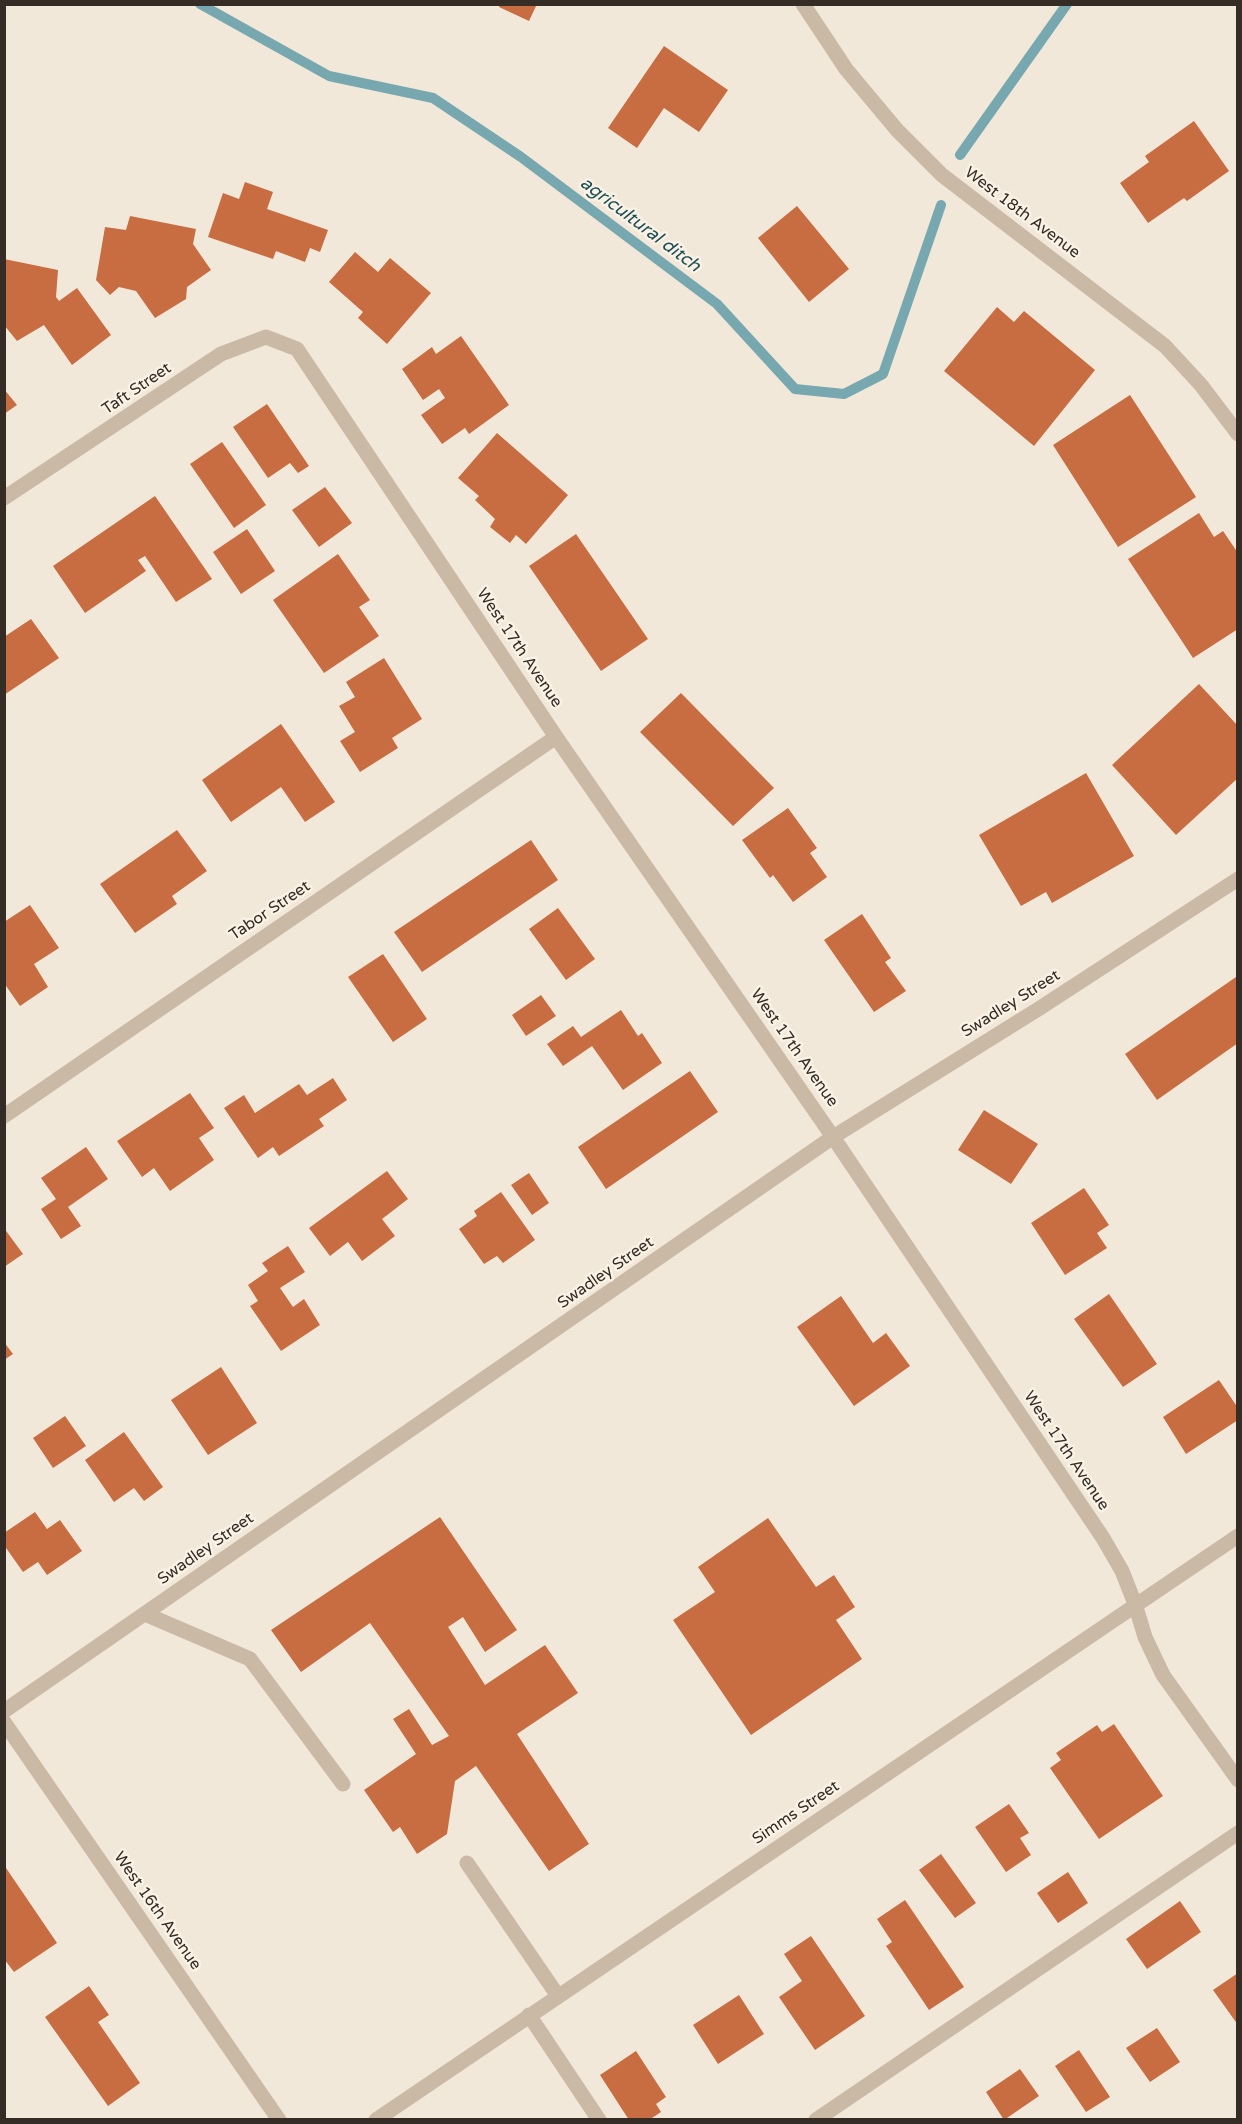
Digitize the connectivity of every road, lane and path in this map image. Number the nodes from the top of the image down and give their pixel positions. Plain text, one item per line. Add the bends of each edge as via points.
1 (803, 4) edge
2 (297, 349) joint
3 (1238, 434) edge
4 (4, 498) edge
5 (556, 737) junction
6 (1238, 879) edge
7 (4, 1116) edge
8 (833, 1137) junction
9 (1238, 1536) edge
10 (1135, 1604) junction
11 (145, 1614) junction
12 (4, 1711) edge
13 (4, 1722) edge
14 (1238, 1780) edge
15 (343, 1784) dead end
16 (1238, 1833) edge
17 (467, 1863) dead end
18 (558, 1996) junction
19 (530, 2015) junction
20 (279, 2120) edge
21 (376, 2120) edge
22 (599, 2120) edge
23 (816, 2120) edge

1 - 3 street, West 18th Avenue via 846,69 897,130 942,175 1165,346
2 - 4 street, Taft Street via 266,337 221,354
2 - 5 street, West 17th Avenue
5 - 7 street, Tabor Street
5 - 8 street, West 17th Avenue
6 - 8 street, Swadley Street
8 - 10 street, West 17th Avenue via 1103,1538
8 - 11 street, Swadley Street
9 - 10 street, Simms Street
10 - 14 street, West 17th Avenue via 1145,1638 1163,1675
10 - 18 street, Simms Street
11 - 12 street, Swadley Street
11 - 15 street via 250,1659
13 - 20 street, West 16th Avenue
16 - 23 street
17 - 18 street
18 - 19 street, Simms Street
19 - 21 street, Simms Street
19 - 22 street

